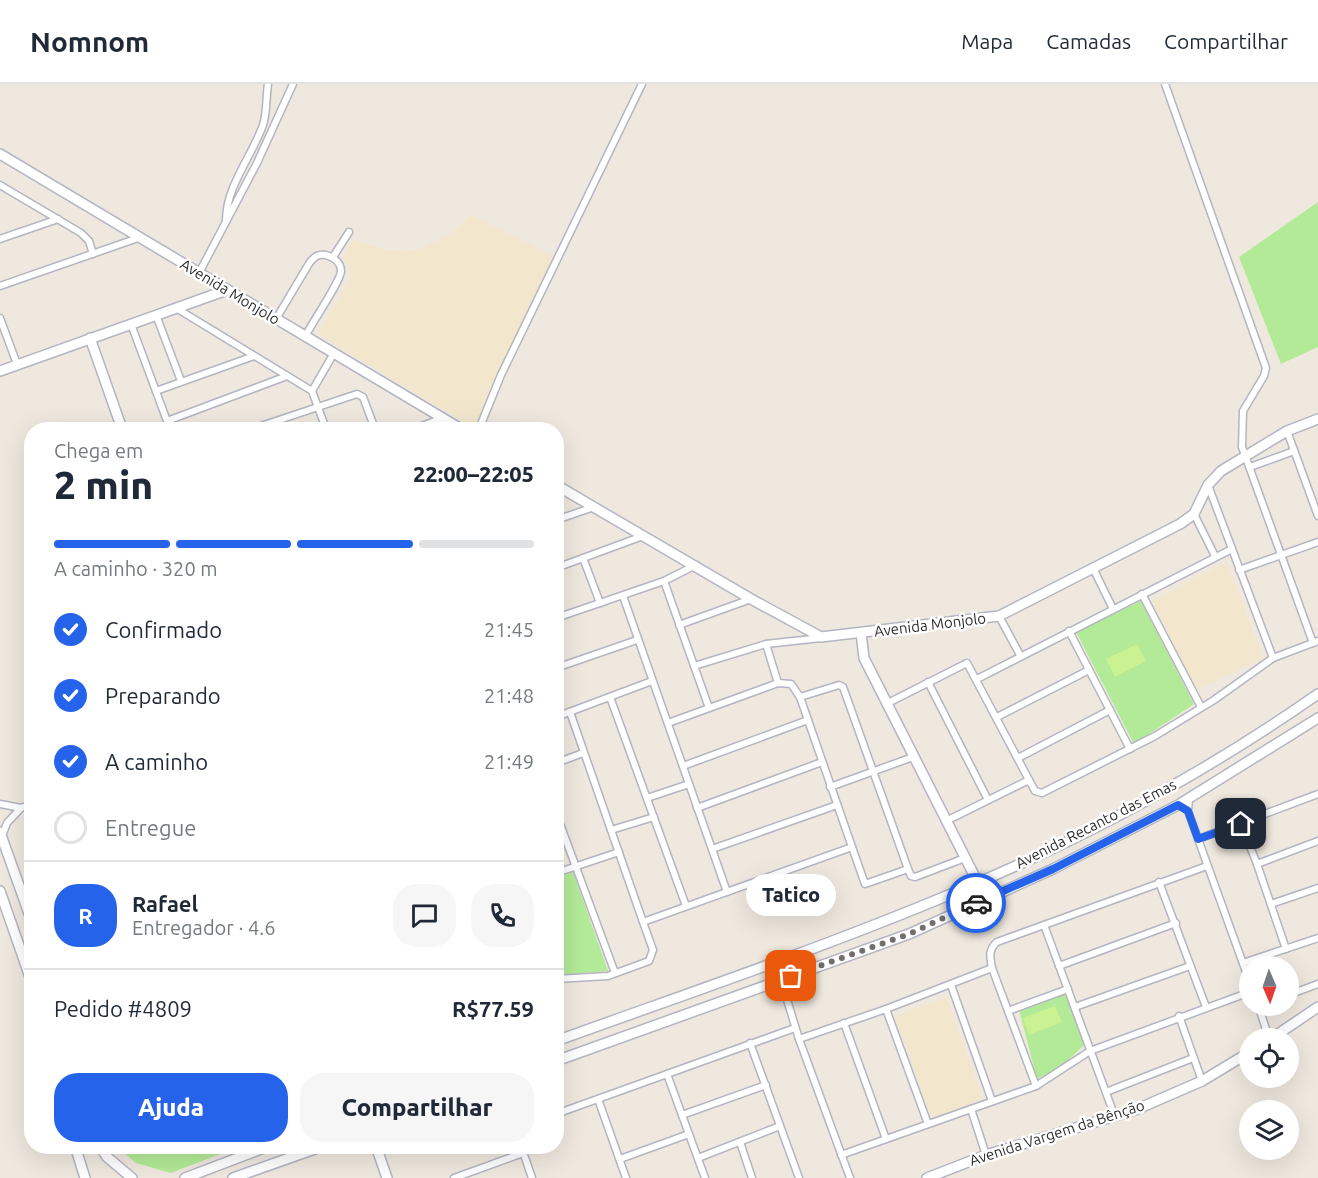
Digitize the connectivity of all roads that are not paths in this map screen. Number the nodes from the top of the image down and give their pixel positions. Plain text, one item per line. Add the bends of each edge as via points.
1 (268, 84) edge
2 (293, 84) edge
3 (642, 84) edge
4 (1166, 84) edge
5 (0, 154) edge
6 (2, 188) edge
7 (58, 219) junction
8 (226, 221) junction
9 (349, 232) dead end
10 (138, 238) junction
11 (0, 239) edge
12 (93, 254) junction
13 (333, 257) junction
14 (199, 273) junction
15 (0, 286) edge
16 (227, 290) junction
17 (176, 307) junction
18 (156, 315) junction
19 (0, 318) edge
20 (276, 319) junction
21 (131, 324) junction
22 (305, 337) junction
23 (90, 338) junction
24 (334, 353) junction
25 (254, 356) junction
26 (17, 364) junction
27 (0, 370) edge
28 (287, 376) junction
29 (181, 381) junction
30 (156, 391) junction
31 (312, 391) junction
32 (318, 405) junction
33 (443, 418) junction
34 (1318, 419) edge
35 (167, 421) joint
36 (120, 422) edge
37 (271, 422) edge
38 (324, 422) edge
39 (372, 422) edge
40 (432, 422) edge
41 (449, 422) edge
42 (482, 422) edge
43 (1287, 431) junction
44 (1294, 451) junction
45 (1246, 457) junction
46 (1250, 466) junction
47 (1208, 485) junction
48 (564, 489) edge
49 (594, 507) junction
50 (1194, 514) junction
51 (1318, 516) edge
52 (564, 517) edge
53 (643, 536) junction
54 (1318, 542) edge
55 (1232, 549) junction
56 (1282, 555) junction
57 (1215, 556) junction
58 (583, 558) junction
59 (564, 565) edge
60 (697, 565) junction
61 (1093, 568) junction
62 (1239, 570) junction
63 (664, 581) junction
64 (1142, 594) junction
65 (623, 596) junction
66 (751, 599) junction
67 (600, 603) junction
68 (1113, 609) junction
69 (564, 615) edge
70 (999, 616) junction
71 (797, 625) junction
72 (679, 626) junction
73 (1070, 631) junction
74 (861, 633) junction
75 (821, 638) junction
76 (637, 640) junction
77 (792, 640) junction
78 (1316, 642) edge
79 (766, 644) junction
80 (1020, 655) junction
81 (1273, 658) junction
82 (564, 665) edge
83 (694, 666) junction
84 (1089, 670) junction
85 (977, 679) junction
86 (652, 681) junction
87 (928, 681) junction
88 (778, 683) junction
89 (1318, 694) edge
90 (800, 697) junction
91 (610, 698) junction
92 (886, 704) junction
93 (1201, 707) junction
94 (709, 708) junction
95 (1110, 710) junction
96 (570, 712) junction
97 (564, 714) edge
98 (997, 717) junction
99 (1318, 718) edge
100 (808, 720) junction
101 (1278, 722) junction
102 (668, 723) junction
103 (1286, 740) junction
104 (1130, 750) junction
105 (583, 753) junction
106 (913, 757) junction
107 (1018, 758) junction
108 (564, 760) edge
109 (822, 762) junction
110 (683, 766) junction
111 (872, 772) junction
112 (1029, 780) junction
113 (689, 784) junction
114 (830, 787) junction
115 (1318, 794) edge
116 (647, 798) junction
117 (1189, 799) junction
118 (988, 800) junction
119 (0, 804) edge
120 (837, 805) junction
121 (1178, 805) junction
122 (24, 807) edge
123 (21, 808) junction
124 (697, 808) junction
125 (1130, 808) junction
126 (1188, 811) junction
127 (654, 817) junction
128 (946, 821) junction
129 (1141, 824) junction
130 (1241, 824) junction
131 (1092, 829) junction
132 (611, 831) junction
133 (1, 836) edge
134 (564, 836) edge
135 (1198, 839) junction
136 (1318, 841) edge
137 (852, 846) junction
138 (1096, 847) junction
139 (712, 849) junction
140 (619, 852) junction
141 (965, 858) junction
142 (1257, 864) junction
143 (1207, 866) junction
144 (575, 867) junction
145 (908, 869) junction
146 (564, 870) edge
147 (1160, 882) junction
148 (978, 883) junction
149 (1318, 888) edge
150 (0, 891) edge
151 (727, 892) junction
152 (24, 900) edge
153 (1271, 904) junction
154 (686, 906) junction
155 (643, 921) junction
156 (1176, 923) junction
157 (878, 924) junction
158 (1044, 925) junction
159 (849, 934) junction
160 (1317, 941) edge
161 (881, 944) junction
162 (1286, 949) junction
163 (856, 952) junction
164 (1239, 956) edge
165 (1264, 956) edge
166 (24, 960) edge
167 (1059, 966) junction
168 (1190, 966) junction
169 (992, 968) junction
170 (615, 973) junction
171 (564, 978) edge
172 (781, 980) junction
173 (1318, 984) edge
174 (951, 985) junction
175 (1068, 989) junction
176 (1299, 990) edge
177 (1239, 996) edge
178 (1075, 1007) junction
179 (1206, 1007) junction
180 (1318, 1007) edge
181 (886, 1009) junction
182 (1008, 1011) junction
183 (1179, 1017) junction
184 (844, 1023) junction
185 (795, 1028) junction
186 (1285, 1028) edge
187 (564, 1038) edge
188 (798, 1039) junction
189 (750, 1043) junction
190 (1090, 1051) junction
191 (564, 1058) edge
192 (1193, 1058) junction
193 (1239, 1059) edge
194 (667, 1074) junction
195 (1202, 1081) junction
196 (766, 1085) junction
197 (1036, 1086) junction
198 (1106, 1092) junction
199 (598, 1099) junction
200 (992, 1101) junction
201 (971, 1109) junction
202 (564, 1111) edge
203 (682, 1115) junction
204 (1115, 1117) junction
205 (928, 1124) junction
206 (780, 1126) junction
207 (689, 1134) junction
208 (886, 1139) junction
209 (740, 1142) junction
210 (78, 1154) edge
211 (106, 1154) edge
212 (248, 1154) edge
213 (300, 1154) edge
214 (379, 1154) edge
215 (510, 1154) edge
216 (524, 1154) edge
217 (841, 1155) junction
218 (986, 1155) junction
219 (698, 1158) junction
220 (620, 1159) junction
221 (85, 1178) edge
222 (133, 1178) edge
223 (185, 1178) edge
224 (233, 1178) edge
225 (387, 1178) edge
226 (454, 1178) edge
227 (532, 1178) edge
228 (626, 1178) edge
229 (705, 1178) edge
230 (752, 1178) edge
231 (799, 1178) edge
232 (850, 1178) edge
233 (927, 1178) edge

1 - 8 street via 264,123 233,191
2 - 8 street
3 - 42 street
4 - 45 street via 1266,368 1243,411 1241,442
5 - 10 street, Avenida Monjolo
6 - 7 street
7 - 11 street
7 - 12 street via 86,237
8 - 14 street
9 - 13 street
10 - 12 street
10 - 14 street, Avenida Monjolo
12 - 15 street
13 - 20 street via 315,256
13 - 22 street via 339,264 339,276
14 - 16 street, Avenida Monjolo
16 - 17 street
16 - 20 street, Avenida Monjolo
17 - 18 street
17 - 25 street
18 - 21 street
18 - 29 street
19 - 26 street
20 - 22 street, Avenida Monjolo
21 - 23 street
21 - 30 street
22 - 24 street, Avenida Monjolo
23 - 26 street
23 - 36 street
24 - 31 street
24 - 33 street, Avenida Monjolo
25 - 28 street
25 - 29 street
26 - 27 street
28 - 31 street
28 - 35 street
29 - 30 street
30 - 35 street
31 - 32 street
32 - 37 street
32 - 38 street
32 - 39 street via 360,394
33 - 40 street
33 - 41 street, Avenida Monjolo
34 - 43 street
43 - 44 street
43 - 45 street
44 - 46 street
44 - 51 street
45 - 46 street
45 - 47 street via 1221,471
46 - 56 street
47 - 50 street
47 - 55 street
48 - 49 street
49 - 52 street
49 - 53 street
50 - 57 street
50 - 61 street, Avenida Monjolo
53 - 58 street
53 - 60 street
54 - 56 street
55 - 57 street
55 - 62 street
56 - 62 street
56 - 78 street
57 - 64 street
58 - 59 street
58 - 67 street
60 - 63 street
60 - 66 street
61 - 68 street
61 - 70 street, Avenida Monjolo
62 - 81 street
63 - 65 street
63 - 72 street
64 - 68 street
64 - 93 street
65 - 67 street
65 - 76 street
66 - 71 street
66 - 72 street
67 - 69 street
68 - 73 street
70 - 74 street, Avenida Monjolo
70 - 80 street
71 - 75 street
71 - 77 street
72 - 83 street
73 - 80 street
73 - 84 street
74 - 75 street, Avenida Monjolo
74 - 92 street via 864,658
75 - 77 street
76 - 82 street
76 - 86 street
77 - 79 street
78 - 81 street
79 - 83 street
79 - 88 street
80 - 85 street
81 - 93 street
83 - 94 street
84 - 95 street
84 - 98 street
85 - 87 street via 968,663
85 - 98 street
86 - 91 street
86 - 102 street
87 - 92 street
87 - 118 street
88 - 90 street via 791,684
88 - 94 street
89 - 101 street, Avenida Recanto das Emas
90 - 100 street
90 - 111 street via 842,685
91 - 96 street
91 - 116 street
92 - 106 street
93 - 104 street
94 - 102 street
95 - 104 street
95 - 107 street
96 - 97 street
96 - 105 street
98 - 107 street
99 - 103 street, Avenida Recanto das Emas
100 - 109 street
100 - 110 street
101 - 103 street
101 - 125 street, Avenida Recanto das Emas
102 - 110 street
103 - 117 street, Avenida Recanto das Emas
104 - 112 street via 1042,793 1035,791
105 - 108 street
105 - 132 street
106 - 111 street
106 - 128 street
107 - 112 street
109 - 114 street
109 - 124 street
110 - 113 street
111 - 114 street
111 - 145 street
112 - 118 street
113 - 116 street
113 - 124 street
114 - 120 street
115 - 130 street
116 - 127 street
117 - 121 street, Avenida Recanto das Emas
117 - 126 street
118 - 128 street
119 - 123 street
120 - 137 street
120 - 139 street
121 - 126 street
121 - 129 street, Avenida Recanto das Emas
122 - 123 street
123 - 133 street
124 - 139 street
125 - 129 street via 1130,818
125 - 131 street, Avenida Recanto das Emas
126 - 135 street
127 - 132 street
127 - 154 street
128 - 141 street
129 - 138 street, Avenida Recanto das Emas
130 - 135 street
130 - 142 street
131 - 138 street
131 - 148 street, Avenida Recanto das Emas
132 - 140 street
133 - 152 street
134 - 144 street
135 - 143 street
136 - 142 street
137 - 145 street via 865,885
137 - 151 street
138 - 161 street, Avenida Recanto das Emas
139 - 151 street
140 - 144 street
140 - 155 street
141 - 145 street via 915,877
141 - 148 street
142 - 153 street
143 - 147 street
143 - 164 street
144 - 146 street
144 - 170 street
147 - 156 street
147 - 158 street
148 - 157 street, Avenida Recanto das Emas
149 - 153 street
150 - 166 street
151 - 154 street
153 - 162 street
154 - 155 street
155 - 170 street via 653,950 651,959
156 - 167 street
156 - 168 street
157 - 159 street, Avenida Recanto das Emas
157 - 161 street via 870,934 874,942
158 - 167 street
158 - 169 street via 993,946
159 - 163 street via 859,936 860,947
159 - 187 street, Avenida Recanto das Emas
160 - 162 street
161 - 163 street, Avenida Recanto das Emas
162 - 165 street
163 - 172 street, Avenida Recanto das Emas
167 - 175 street
168 - 178 street
168 - 179 street
169 - 174 street
169 - 182 street
170 - 171 street
172 - 185 street
172 - 191 street, Avenida Recanto das Emas
173 - 176 street
174 - 181 street
174 - 200 street
175 - 178 street
175 - 182 street
177 - 179 street
178 - 190 street
179 - 183 street
180 - 186 street
181 - 184 street
181 - 205 street
182 - 197 street
183 - 190 street
183 - 192 street
184 - 188 street
184 - 208 street
185 - 188 street
185 - 189 street
188 - 217 street
189 - 194 street
189 - 196 street
190 - 197 street
190 - 198 street
192 - 195 street
192 - 198 street
193 - 195 street, Avenida Vargem da Bênção
194 - 199 street
194 - 203 street
195 - 204 street, Avenida Vargem da Bênção
196 - 203 street
196 - 206 street
197 - 200 street
198 - 204 street
199 - 202 street
199 - 220 street
200 - 201 street
201 - 205 street
201 - 218 street
203 - 207 street
204 - 218 street, Avenida Vargem da Bênção
205 - 208 street
206 - 209 street
206 - 231 street
207 - 219 street
207 - 220 street
208 - 217 street
209 - 219 street
209 - 230 street
210 - 221 street
211 - 222 street
212 - 223 street
213 - 224 street
214 - 225 street
215 - 226 street
216 - 227 street
217 - 232 street
218 - 233 street, Avenida Vargem da Bênção
219 - 229 street
220 - 228 street

